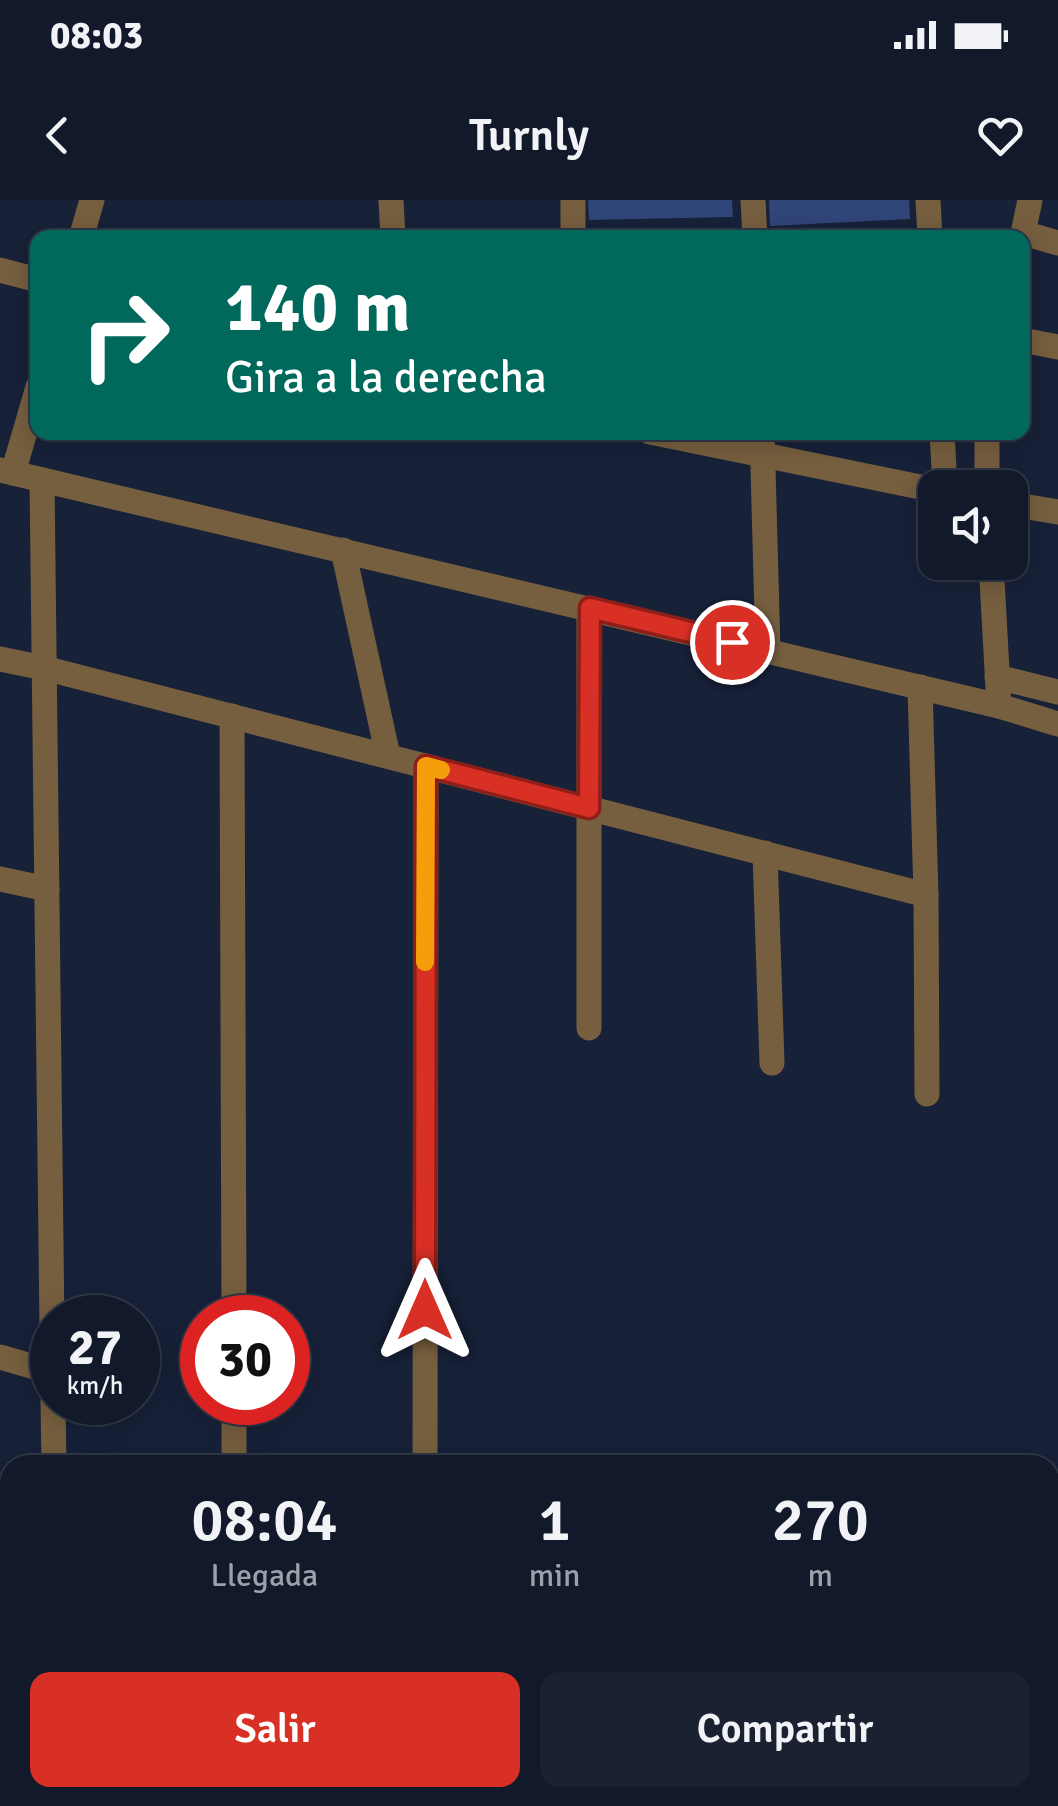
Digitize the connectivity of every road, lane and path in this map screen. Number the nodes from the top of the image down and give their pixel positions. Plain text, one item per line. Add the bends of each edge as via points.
1 (92, 200) edge
2 (391, 200) edge
3 (572, 200) edge
4 (754, 200) edge
5 (928, 200) edge
6 (1030, 200) edge
7 (83, 230) edge
8 (392, 230) edge
9 (573, 230) edge
10 (755, 230) edge
11 (930, 230) edge
12 (1023, 230) edge
13 (1030, 237) edge
14 (1058, 243) edge
15 (0, 270) edge
16 (30, 278) edge
17 (1030, 342) edge
18 (1058, 347) edge
19 (30, 409) edge
20 (725, 440) edge
21 (942, 440) edge
22 (987, 440) edge
23 (762, 444) edge
24 (944, 470) edge
25 (987, 470) edge
26 (7, 472) edge
27 (42, 480) junction
28 (918, 485) edge
29 (1028, 507) edge
30 (1058, 512) edge
31 (343, 550) junction
32 (992, 580) edge
33 (590, 608) junction
34 (768, 651) junction
35 (0, 659) edge
36 (44, 668) junction
37 (997, 677) junction
38 (920, 687) junction
39 (1058, 692) edge
40 (999, 706) junction
41 (232, 716) junction
42 (1058, 724) edge
43 (388, 756) junction
44 (426, 766) junction
45 (589, 808) junction
46 (766, 853) junction
47 (0, 879) edge
48 (47, 889) junction
49 (926, 896) junction
50 (589, 1028) dead end
51 (772, 1063) dead end
52 (927, 1094) dead end
53 (52, 1295) edge
54 (234, 1295) edge
55 (0, 1358) edge
56 (30, 1366) edge
57 (54, 1425) edge
58 (234, 1425) edge
59 (54, 1455) edge
60 (234, 1455) edge
61 (425, 1455) edge

1 - 7 street
2 - 8 street
3 - 9 street
4 - 10 street
5 - 11 street
6 - 12 street
13 - 14 street
15 - 16 street
17 - 18 street
19 - 26 street
20 - 23 street
21 - 24 street
22 - 25 street
23 - 28 street
23 - 34 street
26 - 27 street
27 - 31 street
27 - 36 street
29 - 30 street
31 - 33 street
31 - 43 street
32 - 37 street
33 - 34 street
33 - 45 street
34 - 38 street
35 - 36 street
36 - 41 street
36 - 48 street
37 - 39 street
37 - 40 street
38 - 40 street
38 - 49 street
40 - 42 street
41 - 43 street
41 - 54 street
43 - 44 street
44 - 45 street
44 - 61 street
45 - 46 street
45 - 50 street
46 - 49 street
46 - 51 street
47 - 48 street
48 - 53 street
49 - 52 street
55 - 56 street
57 - 59 street
58 - 60 street

